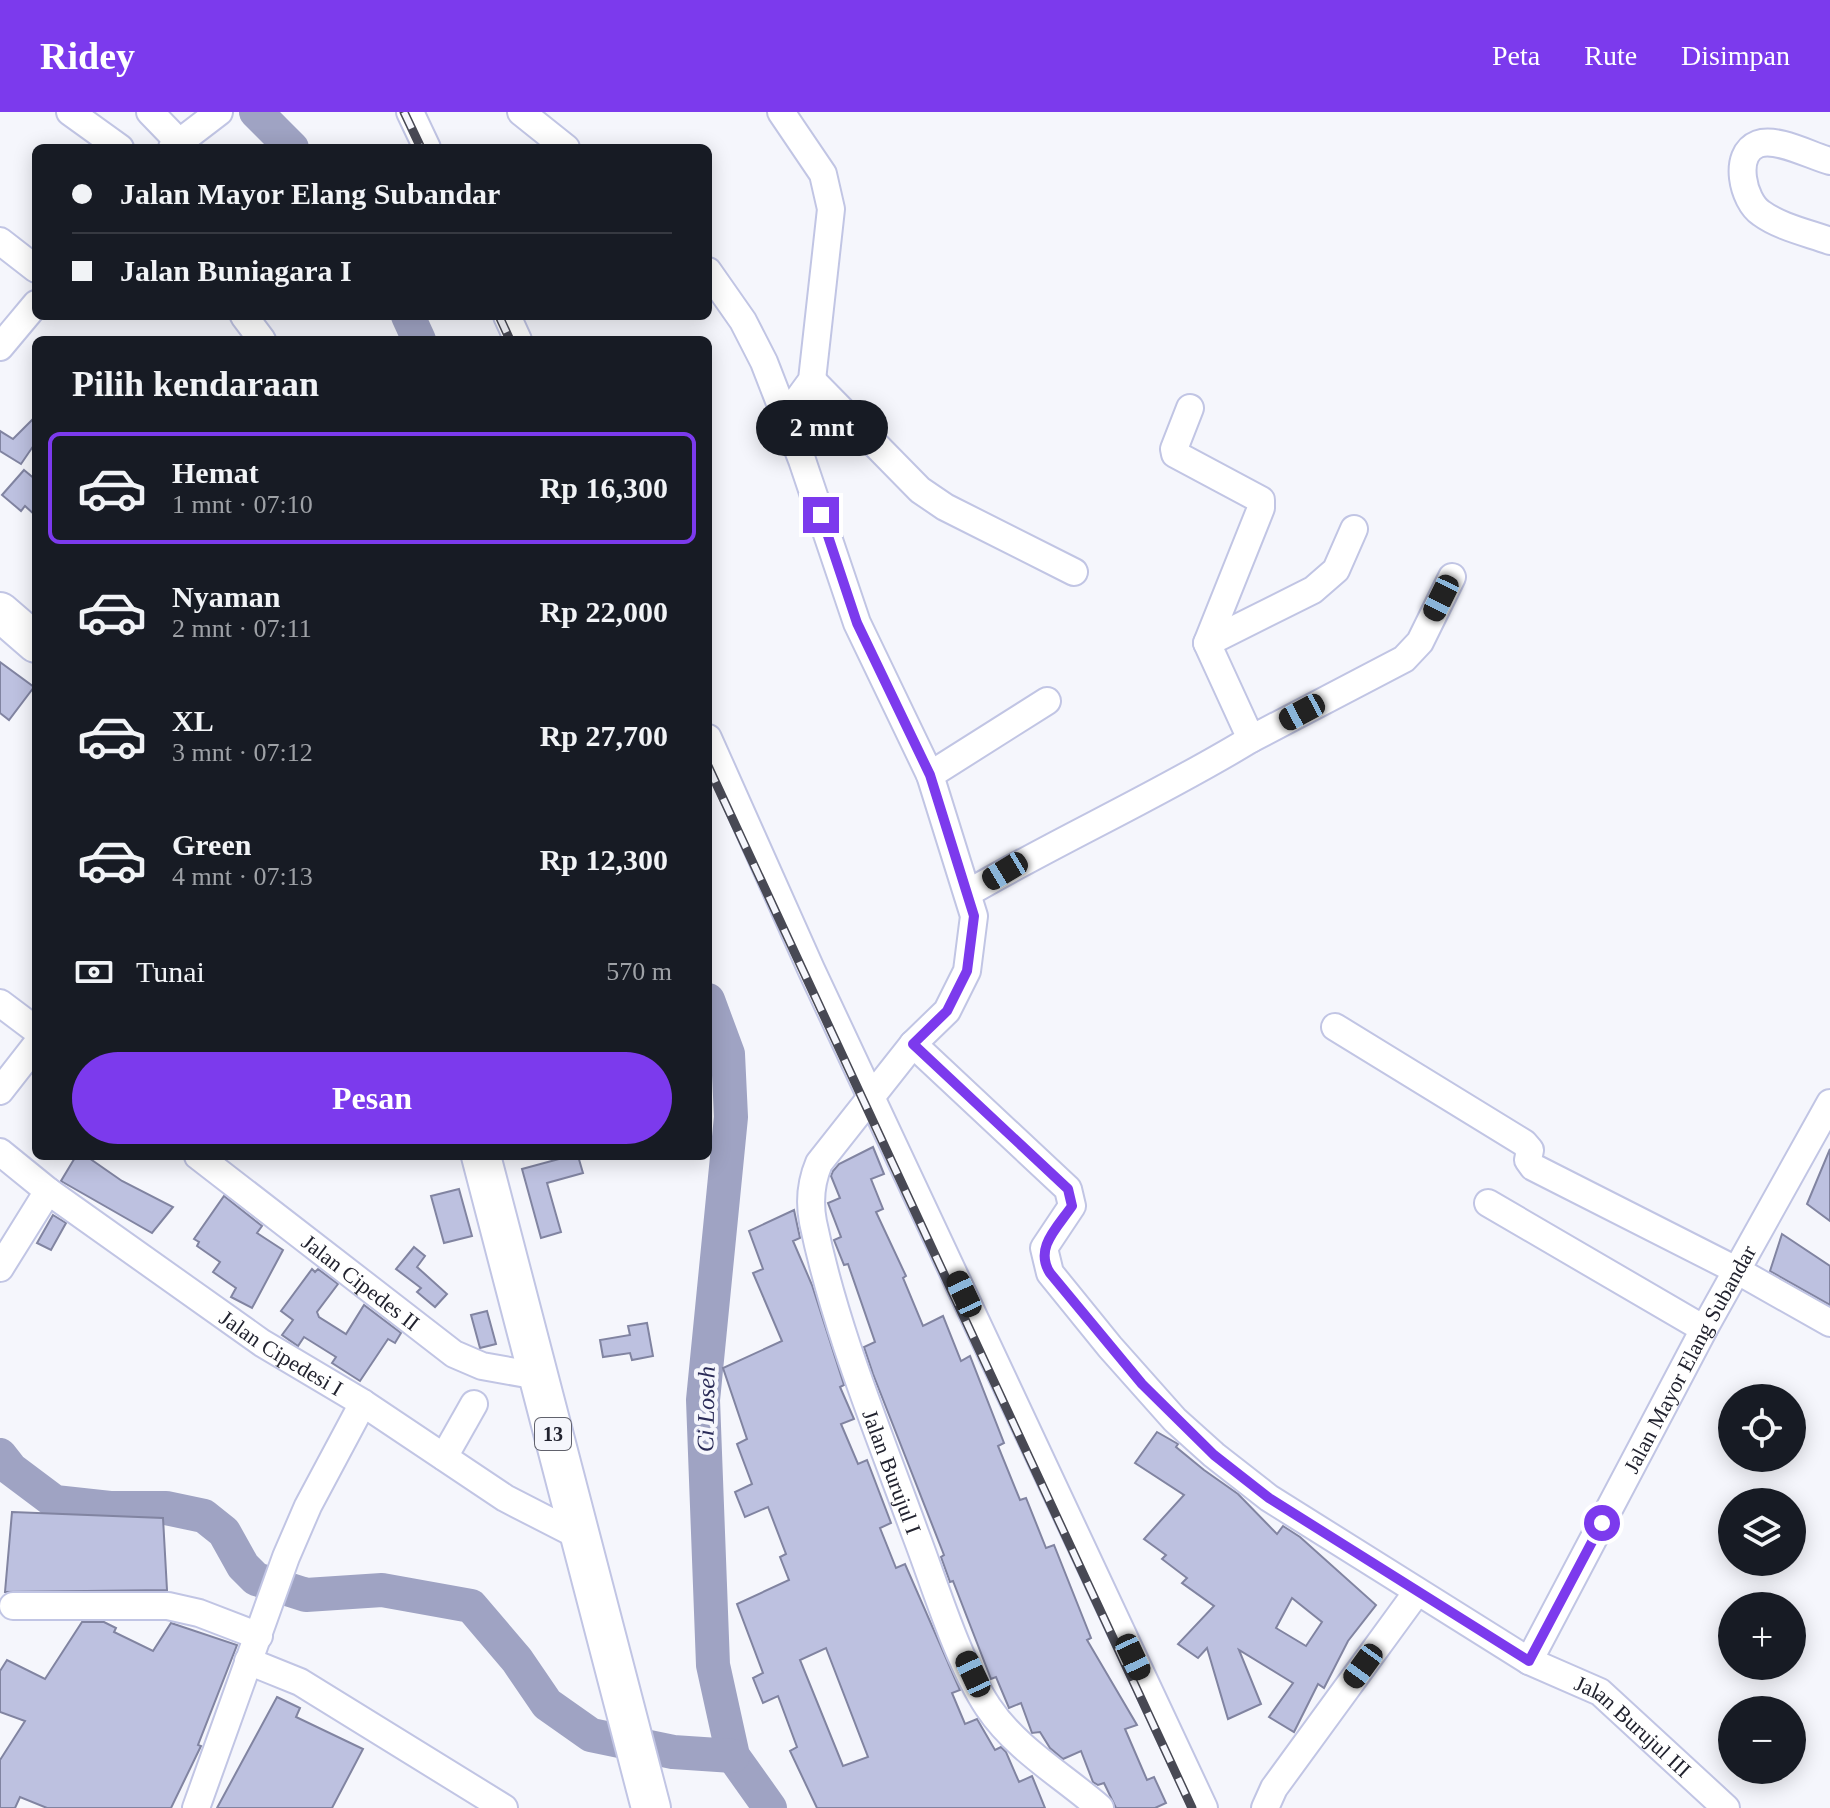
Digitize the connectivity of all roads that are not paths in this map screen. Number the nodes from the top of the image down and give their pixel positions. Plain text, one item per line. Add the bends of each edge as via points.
1 (70, 112) edge
2 (150, 112) edge
3 (219, 112) edge
4 (410, 112) edge
5 (521, 112) edge
6 (781, 112) edge
7 (114, 144) edge
8 (175, 144) edge
9 (177, 144) edge
10 (425, 144) edge
11 (561, 144) edge
12 (1830, 161) edge
13 (0, 241) edge
14 (1830, 241) edge
15 (32, 266) edge
16 (712, 277) edge
17 (32, 309) edge
18 (0, 347) edge
19 (812, 380) junction
20 (1190, 408) dead end
21 (785, 417) junction
22 (1354, 529) dead end
23 (1074, 572) dead end
24 (1452, 577) dead end
25 (0, 612) edge
26 (32, 640) edge
27 (1207, 643) junction
28 (1047, 701) dead end
29 (1251, 739) junction
30 (712, 747) edge
31 (930, 775) junction
32 (968, 893) junction
33 (0, 1003) edge
34 (32, 1027) edge
35 (1335, 1027) dead end
36 (913, 1044) junction
37 (32, 1050) edge
38 (0, 1091) edge
39 (872, 1097) junction
40 (1826, 1118) edge
41 (0, 1152) edge
42 (203, 1160) edge
43 (482, 1160) edge
44 (48, 1191) junction
45 (1488, 1203) dead end
46 (0, 1268) edge
47 (1738, 1271) junction
48 (1830, 1323) edge
49 (1704, 1329) junction
50 (538, 1376) junction
51 (363, 1403) junction
52 (474, 1404) dead end
53 (444, 1457) junction
54 (577, 1535) junction
55 (1417, 1592) junction
56 (13, 1606) dead end
57 (259, 1636) junction
58 (248, 1661) junction
59 (1529, 1661) junction
60 (196, 1808) edge
61 (504, 1808) edge
62 (651, 1808) edge
63 (1100, 1808) edge
64 (1204, 1808) edge
65 (1265, 1808) edge
66 (1726, 1808) edge

1 - 7 street
2 - 8 street
3 - 9 street
4 - 10 street
5 - 11 street
6 - 19 street via 830,193
12 - 14 street via 1759,143 1744,161 1745,194 1759,212
13 - 15 street
16 - 21 street, Jalan Burujul I via 743,321
17 - 18 street
19 - 21 street
19 - 23 street via 920,490
20 - 27 street via 1175,454 1259,496 1262,504
21 - 31 street, Jalan Burujul I via 857,623
22 - 27 street via 1336,570 1313,590
24 - 29 street via 1420,642 1404,659
25 - 26 highway
27 - 29 street
28 - 31 street
29 - 32 street
30 - 39 street
31 - 32 street, Jalan Burujul I
32 - 36 street, Jalan Burujul I via 974,916 967,971 947,1011
33 - 34 street
35 - 47 street via 1524,1143 1533,1167
36 - 39 street, Jalan Burujul I
36 - 55 street, Jalan Burujul III via 1068,1189 1072,1206 1044,1248 1045,1266 1175,1420 1269,1498
37 - 38 street
39 - 63 street, Jalan Burujul I via 819,1163 812,1180 812,1220 847,1348 946,1617 986,1703 1026,1749
39 - 64 street
40 - 47 street, Jalan Mayor Elang Subandar
41 - 44 street, Jalan Cipedesi I
42 - 50 street, Jalan Cipedes II via 454,1354 482,1366
43 - 50 highway, 13
44 - 46 street
44 - 51 street, Jalan Cipedesi I via 262,1343
45 - 49 street
47 - 48 street
47 - 49 street, Jalan Mayor Elang Subandar
49 - 59 street, Jalan Mayor Elang Subandar
50 - 54 highway, 13
51 - 53 street, Jalan Cipedesi I
51 - 57 street via 308,1506
52 - 53 street
53 - 54 street, Jalan Cipedesi I via 505,1498
54 - 62 highway, 13
55 - 59 street, Jalan Burujul III
55 - 65 street via 1274,1788
56 - 57 street via 168,1606
57 - 58 street
58 - 60 street
58 - 61 street via 300,1682
59 - 66 street, Jalan Burujul III via 1578,1681 1615,1704

